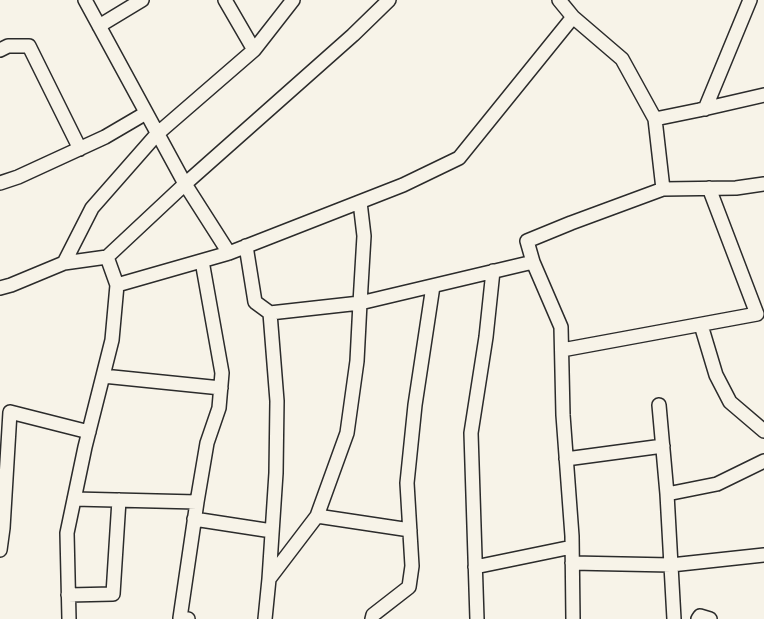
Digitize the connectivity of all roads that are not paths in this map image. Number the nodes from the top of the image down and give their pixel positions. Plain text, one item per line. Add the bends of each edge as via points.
1 (85, 0) edge
2 (142, 0) edge
3 (225, 0) edge
4 (293, 0) edge
5 (389, 0) edge
6 (559, 0) edge
7 (750, 0) edge
8 (573, 17) junction
9 (99, 26) junction
10 (0, 50) edge
11 (254, 50) junction
12 (764, 95) edge
13 (705, 109) junction
14 (146, 113) junction
15 (655, 119) junction
16 (157, 134) junction
17 (80, 149) junction
18 (0, 183) edge
19 (185, 184) junction
20 (764, 184) edge
21 (709, 188) junction
22 (663, 189) junction
23 (360, 202) junction
24 (246, 246) junction
25 (229, 253) junction
26 (107, 257) junction
27 (202, 261) junction
28 (533, 262) junction
29 (64, 263) junction
30 (493, 271) junction
31 (118, 286) junction
32 (433, 286) junction
33 (0, 288) edge
34 (360, 303) junction
35 (270, 313) junction
36 (760, 319) edge
37 (701, 325) junction
38 (562, 350) junction
39 (103, 376) junction
40 (221, 388) junction
41 (659, 405) dead end
42 (764, 431) edge
43 (89, 432) junction
44 (663, 446) junction
45 (566, 460) junction
46 (764, 461) edge
47 (667, 494) junction
48 (74, 499) junction
49 (119, 500) junction
50 (197, 502) junction
51 (317, 516) junction
52 (194, 519) junction
53 (410, 530) junction
54 (272, 531) junction
55 (572, 547) junction
56 (0, 550) edge
57 (764, 555) edge
58 (572, 563) junction
59 (671, 565) junction
60 (475, 566) junction
61 (269, 579) junction
62 (68, 595) junction
63 (69, 619) edge
64 (188, 619) edge
65 (265, 619) edge
66 (372, 619) edge
67 (477, 619) edge
68 (572, 619) edge
69 (674, 619) edge
70 (698, 619) edge
71 (710, 619) edge

1 - 9 street
2 - 9 street
3 - 11 street
4 - 11 street
5 - 19 street
6 - 8 street
7 - 13 street
8 - 15 street via 622,59
8 - 23 street via 459,158
9 - 14 street
10 - 17 street via 8,46 29,46
11 - 16 street
12 - 13 street
13 - 15 street
14 - 16 street
14 - 17 street
15 - 22 street
16 - 19 street
16 - 29 street via 92,208
17 - 18 street
19 - 25 street
19 - 26 street
20 - 21 street
21 - 22 street
21 - 36 street
22 - 28 street via 527,241
23 - 24 street
23 - 34 street via 364,236
24 - 25 street
24 - 35 street via 255,302
25 - 27 street
26 - 29 street
26 - 31 street
27 - 31 street
27 - 40 street via 222,373
28 - 30 street
28 - 38 street via 561,327
29 - 33 street
30 - 32 street
30 - 60 street via 471,433
31 - 39 street via 112,340
32 - 34 street
32 - 53 street via 415,405 407,483
34 - 35 street
34 - 51 street via 357,361 347,433
35 - 54 street via 277,401
36 - 37 street
37 - 38 street
37 - 42 street via 716,375 730,402
38 - 45 street
39 - 40 street
39 - 43 street
40 - 50 street via 219,408 207,443
41 - 44 street
43 - 48 street
43 - 56 street via 10,412
44 - 45 street
44 - 47 street
45 - 55 street
46 - 47 street via 717,484
47 - 59 street
48 - 49 street
48 - 62 street via 67,533
49 - 50 street
49 - 62 street via 112,594
50 - 52 street
51 - 53 street
51 - 61 street
52 - 54 street
52 - 64 street via 180,618
53 - 66 street via 412,566 409,587 373,615
54 - 61 street
55 - 58 street
55 - 60 street
57 - 59 street
58 - 59 street
58 - 68 street
59 - 69 street
60 - 67 street
61 - 65 street
62 - 63 street
70 - 71 street via 700,616

